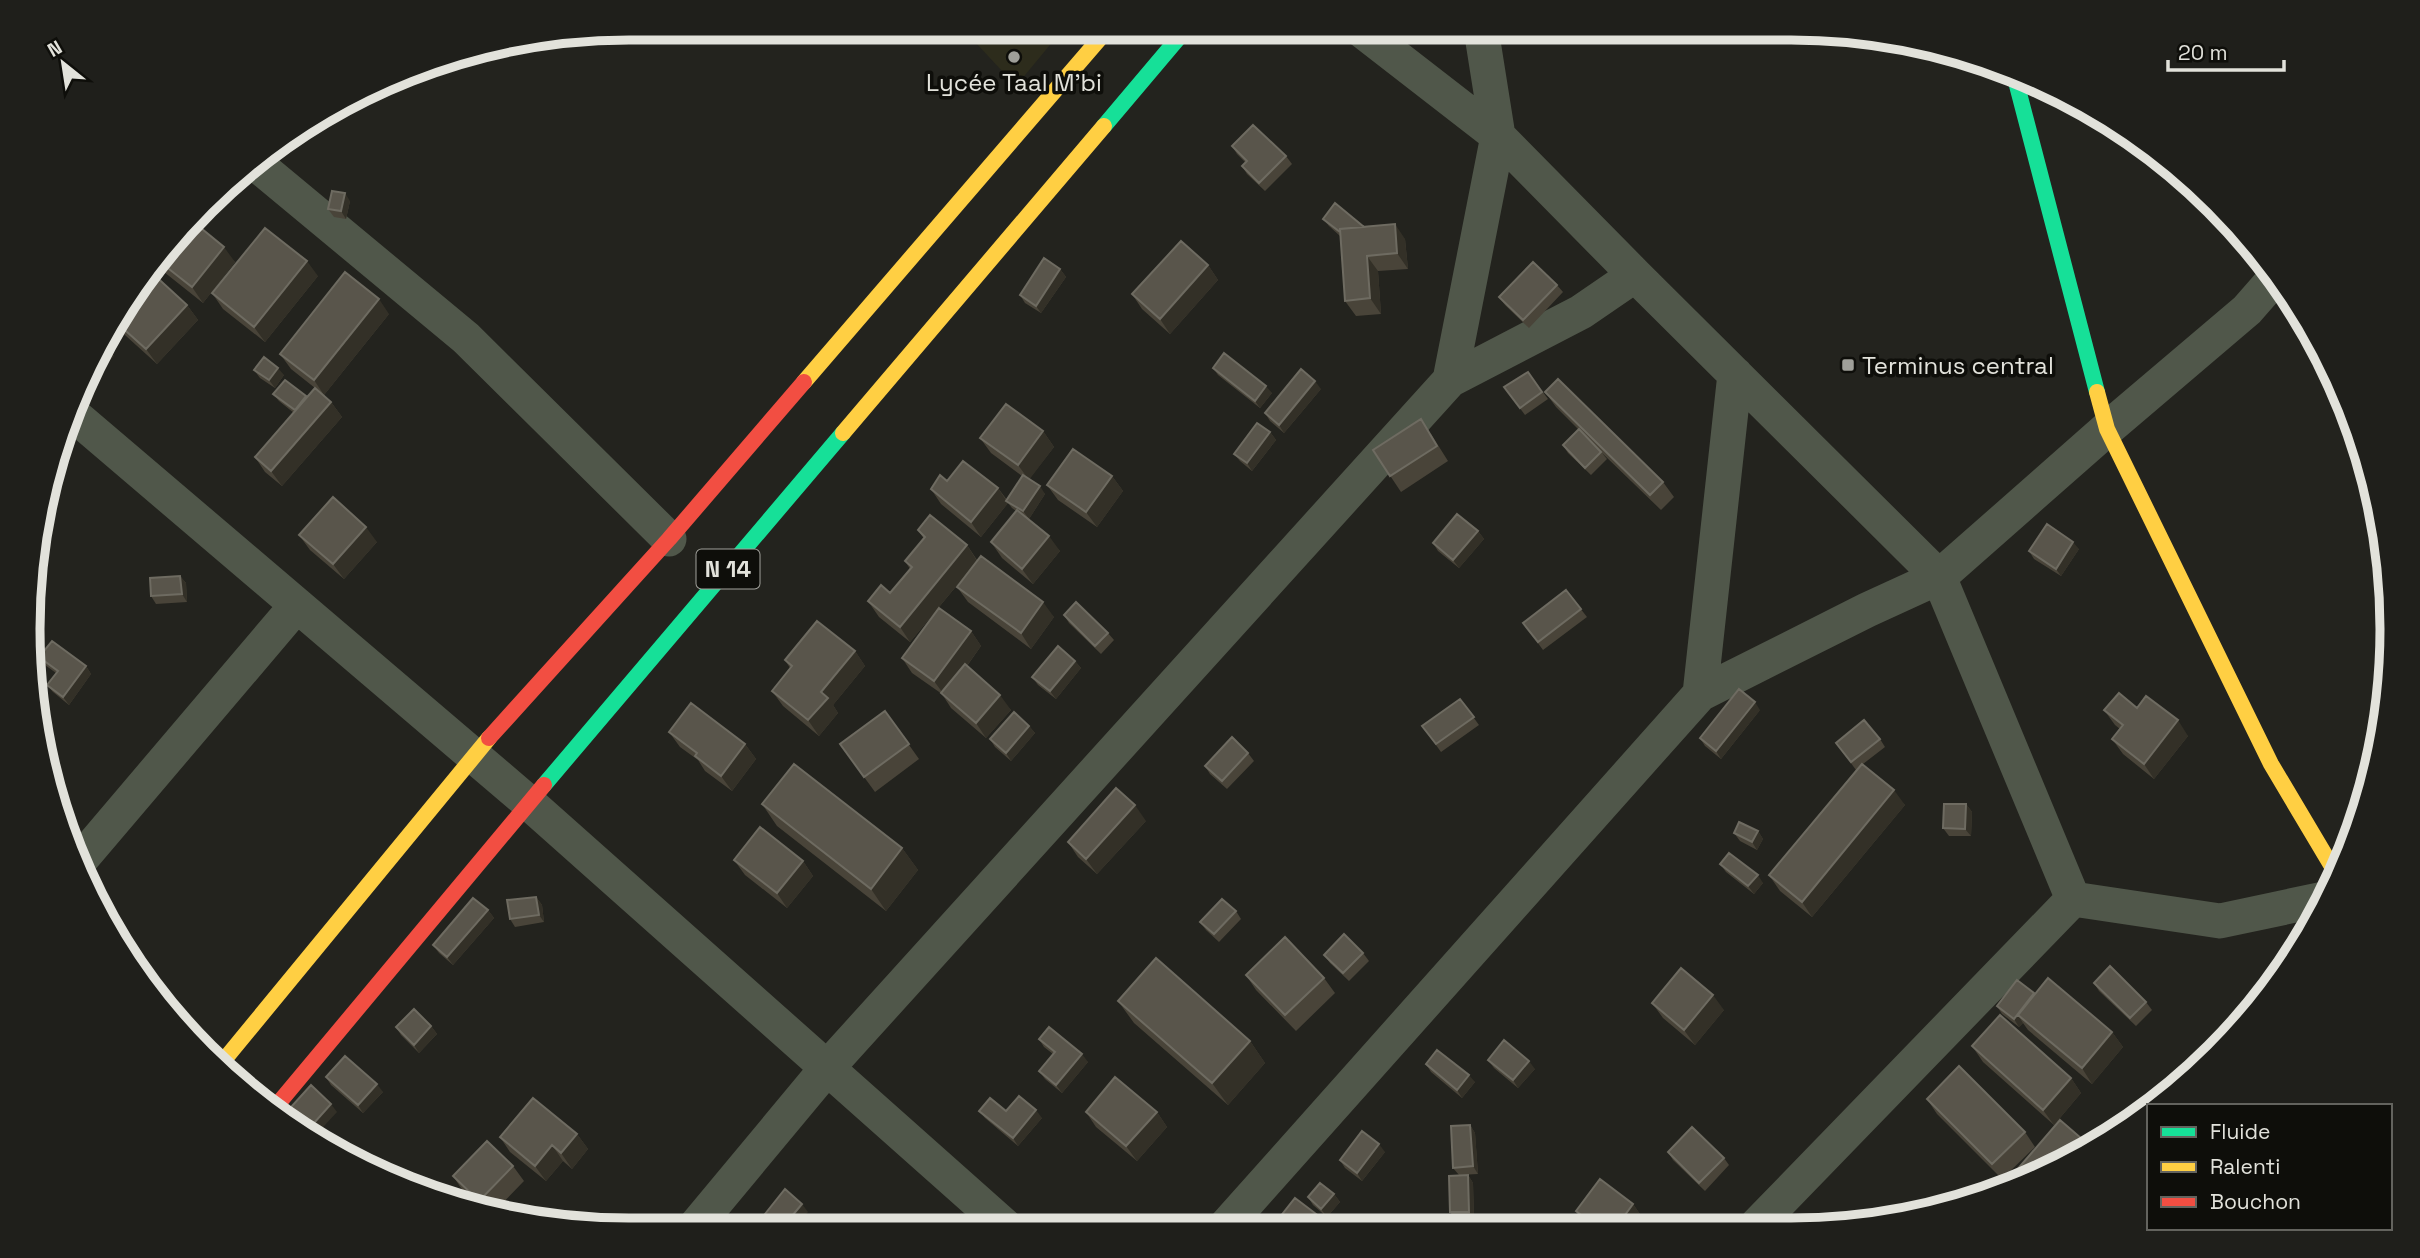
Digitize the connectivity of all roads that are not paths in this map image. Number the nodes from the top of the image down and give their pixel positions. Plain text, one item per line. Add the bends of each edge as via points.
1 (1099, 40) edge
2 (1177, 40) edge
3 (1374, 40) edge
4 (1483, 40) edge
5 (2017, 85) edge
6 (1498, 136) junction
7 (262, 169) edge
8 (1635, 275) junction
9 (2269, 285) edge
10 (1735, 374) junction
11 (1450, 380) junction
12 (79, 419) edge
13 (2107, 429) junction
14 (669, 539) junction
15 (1939, 577) junction
16 (297, 605) junction
17 (1700, 694) junction
18 (474, 755) junction
19 (529, 803) junction
20 (84, 852) edge
21 (2330, 864) edge
22 (2073, 899) junction
23 (2312, 901) edge
24 (226, 1058) edge
25 (827, 1068) junction
26 (279, 1102) edge
27 (702, 1218) edge
28 (996, 1218) edge
29 (1233, 1218) edge
30 (1765, 1218) edge

1 - 14 main road, N 14
2 - 19 main road, N 14
3 - 6 street
4 - 6 street
5 - 13 main road
6 - 8 street
6 - 11 street
7 - 14 street via 466,338
8 - 10 street
8 - 11 street via 1581,312
9 - 13 street via 2247,310
10 - 15 street
10 - 17 street
11 - 25 street
12 - 16 street
13 - 15 street
13 - 21 main road via 2271,764
14 - 18 main road, N 14
15 - 17 street
15 - 22 street
16 - 18 street
16 - 20 street
17 - 29 street
18 - 19 street
18 - 24 main road, N 14
19 - 25 street
19 - 26 main road, N 14
22 - 23 street via 2220,921
22 - 30 street
25 - 27 street
25 - 28 street

